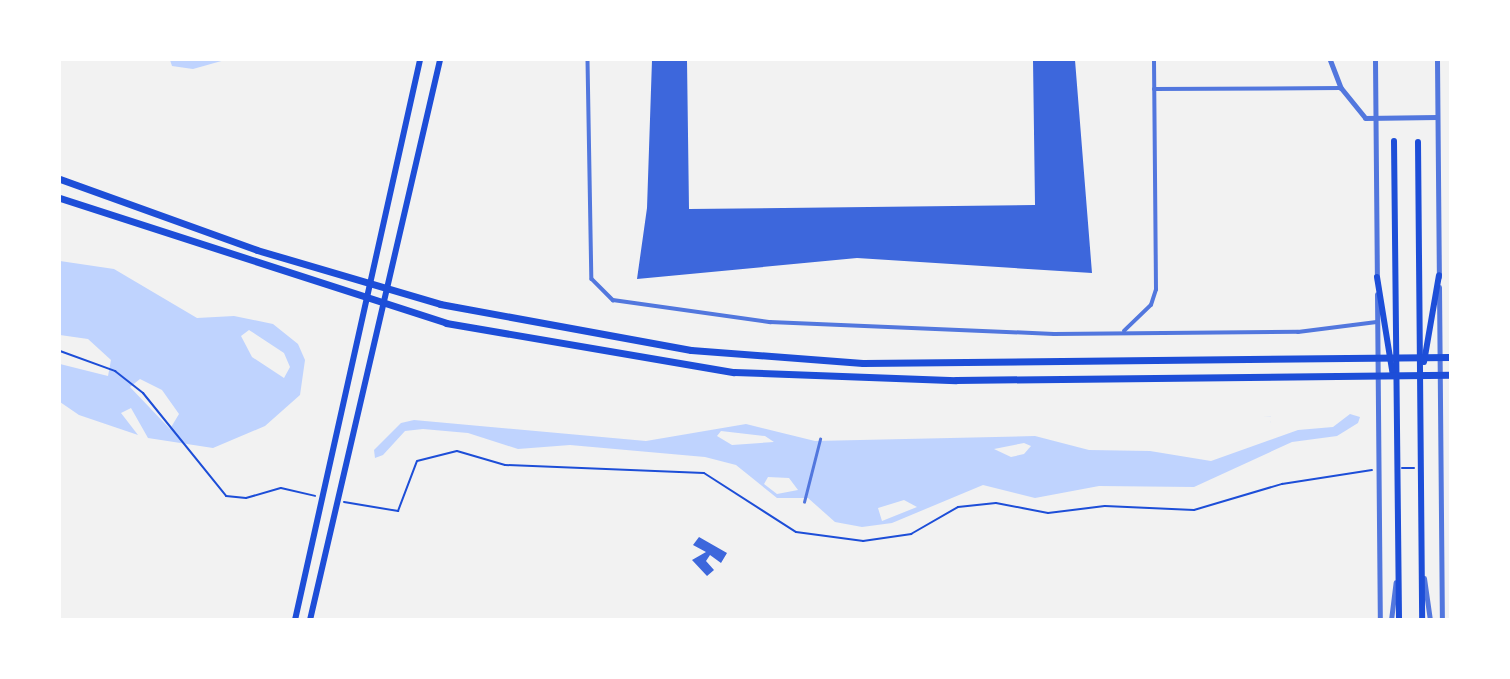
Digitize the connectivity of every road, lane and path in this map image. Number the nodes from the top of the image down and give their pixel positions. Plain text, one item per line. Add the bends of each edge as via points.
1 (421, 60) edge
2 (440, 60) edge
3 (588, 60) edge
4 (1154, 60) edge
5 (1331, 60) edge
6 (1375, 60) edge
7 (1437, 60) edge
8 (1341, 88) junction
9 (1154, 89) junction
10 (1376, 117) junction
11 (1437, 117) junction
12 (1395, 141) dead end
13 (1418, 142) dead end
14 (60, 179) edge
15 (60, 198) edge
16 (1439, 275) junction
17 (1377, 277) junction
18 (1378, 322) junction
19 (1124, 331) junction
20 (60, 351) edge
21 (1451, 358) edge
22 (1451, 375) edge
23 (1397, 392) junction
24 (1420, 392) junction
25 (820, 439) dead end
26 (1420, 468) dead end
27 (1389, 469) dead end
28 (1377, 470) dead end
29 (290, 489) dead end
30 (804, 502) dead end
31 (386, 511) dead end
32 (1398, 565) junction
33 (1422, 565) junction
34 (295, 620) edge
35 (310, 620) edge
36 (1380, 620) edge
37 (1391, 620) edge
38 (1399, 620) edge
39 (1422, 620) edge
40 (1430, 620) edge
41 (1442, 620) edge

1 - 34 main road
2 - 35 main road
3 - 19 street via 591,269 603,295 770,322
4 - 9 street
5 - 8 street
6 - 10 street
7 - 11 street
8 - 9 street
8 - 10 street via 1357,112
9 - 19 street via 1156,289 1151,305
10 - 11 street
10 - 17 street
11 - 16 street
12 - 23 main road
13 - 24 main road
14 - 21 highway via 405,295 586,335 778,359
15 - 22 highway via 402,310 516,339 734,372 956,380
16 - 24 main road
16 - 41 street
17 - 18 street
17 - 23 main road
18 - 19 street via 1298,332
18 - 36 street
20 - 29 path via 115,372 143,393 226,496
23 - 32 main road
24 - 33 main road
25 - 30 street
26 - 27 path
28 - 31 path via 1282,484 1194,510 1105,506 1048,513 982,504 949,510 911,534 843,541 781,525 704,473 505,465 443,450 417,461 403,507
32 - 37 street
32 - 38 main road
33 - 39 main road
33 - 40 street

